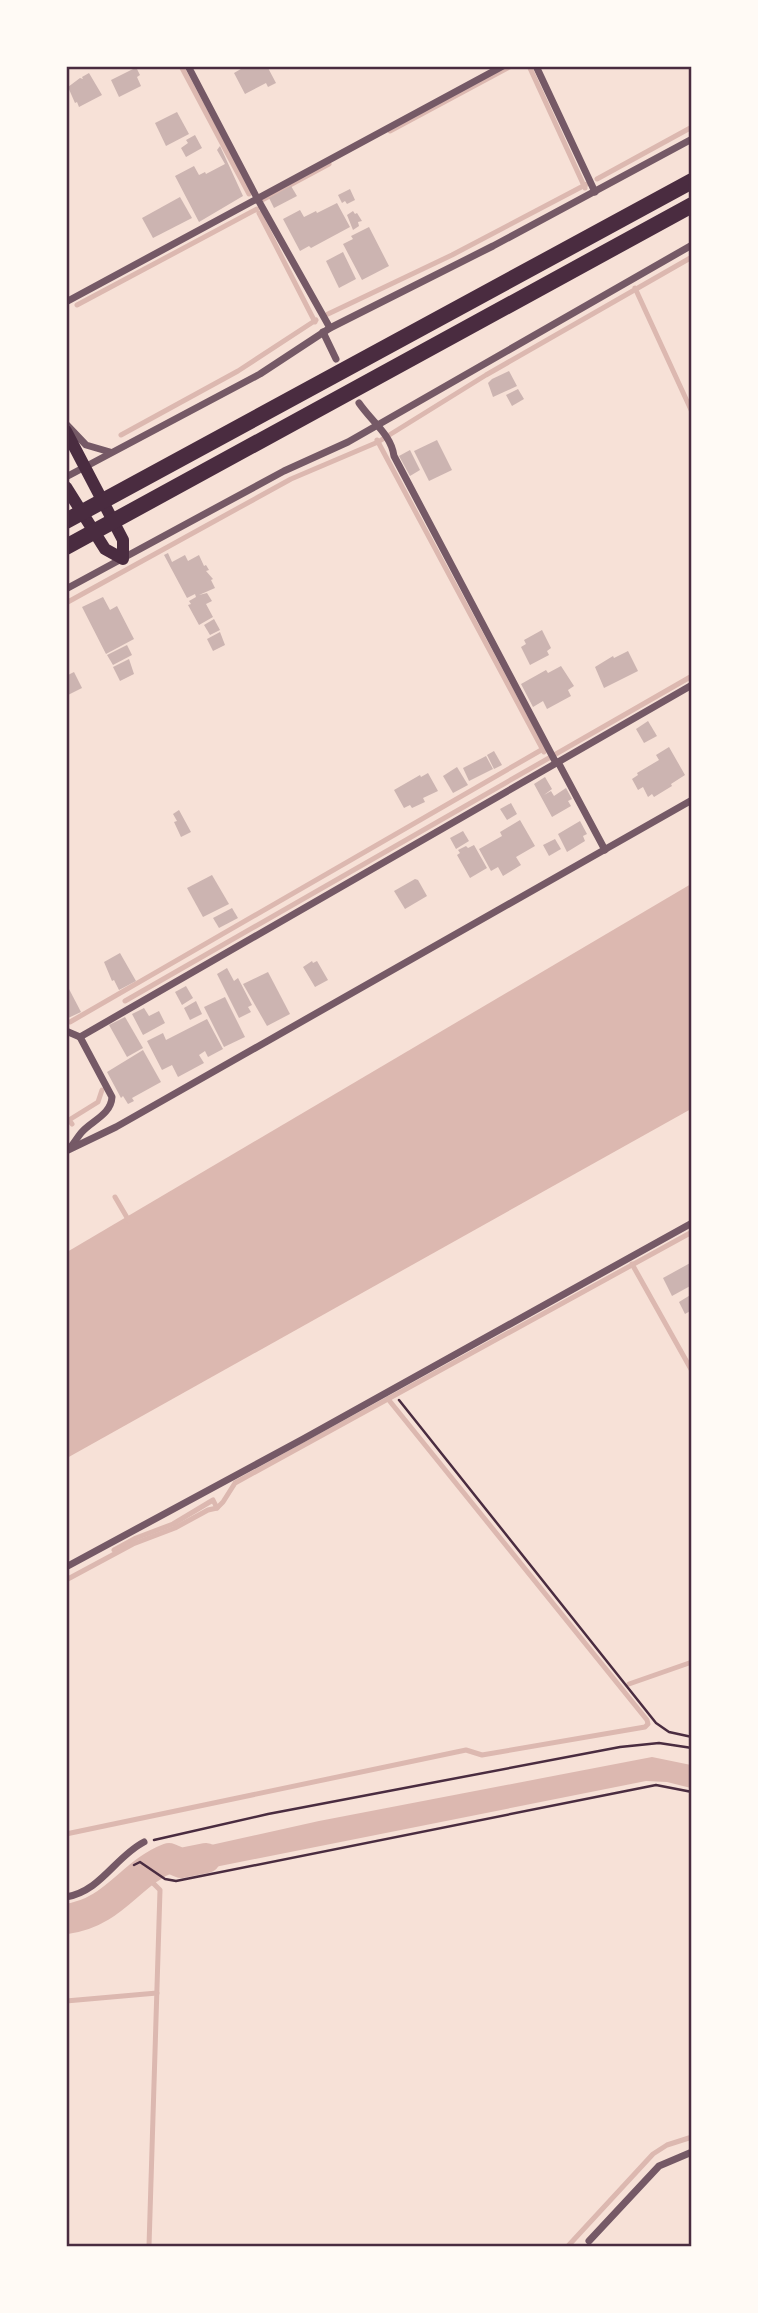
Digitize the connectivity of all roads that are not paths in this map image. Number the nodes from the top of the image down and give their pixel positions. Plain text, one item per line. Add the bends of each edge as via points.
1 (188, 66) edge
2 (503, 66) edge
3 (536, 66) edge
4 (691, 139) edge
5 (691, 181) edge
6 (595, 192) junction
7 (257, 198) junction
8 (691, 205) edge
9 (691, 244) edge
10 (66, 302) edge
11 (326, 330) junction
12 (336, 359) dead end
13 (359, 403) dead end
14 (66, 424) edge
15 (376, 426) junction
16 (66, 431) edge
17 (110, 452) junction
18 (84, 467) junction
19 (66, 477) edge
20 (66, 487) edge
21 (66, 521) edge
22 (66, 547) edge
23 (122, 559) junction
24 (66, 589) edge
25 (691, 685) edge
26 (555, 760) junction
27 (691, 800) edge
28 (604, 850) junction
29 (66, 1031) edge
30 (80, 1037) junction
31 (68, 1150) edge
32 (691, 1223) edge
33 (66, 1567) edge
34 (144, 1842) road end
35 (66, 1897) edge
36 (691, 2152) edge
37 (589, 2241) dead end

1 - 7 street
2 - 7 street
3 - 6 street
4 - 6 street
5 - 21 highway
6 - 11 street
7 - 10 street
7 - 11 street
8 - 22 highway
9 - 15 street
11 - 12 street
11 - 17 street via 260,374
13 - 15 street
14 - 17 street via 86,445
15 - 23 street
15 - 26 street via 386,437
16 - 18 main road
17 - 18 street
18 - 19 street
18 - 23 main road via 123,540
20 - 23 main road via 105,549
23 - 24 street
25 - 26 street
26 - 28 street
26 - 30 street
27 - 28 street
28 - 31 street
29 - 30 street
30 - 31 street via 112,1103
32 - 33 street
34 - 35 street via 132,1848 96,1885
36 - 37 street via 659,2166

